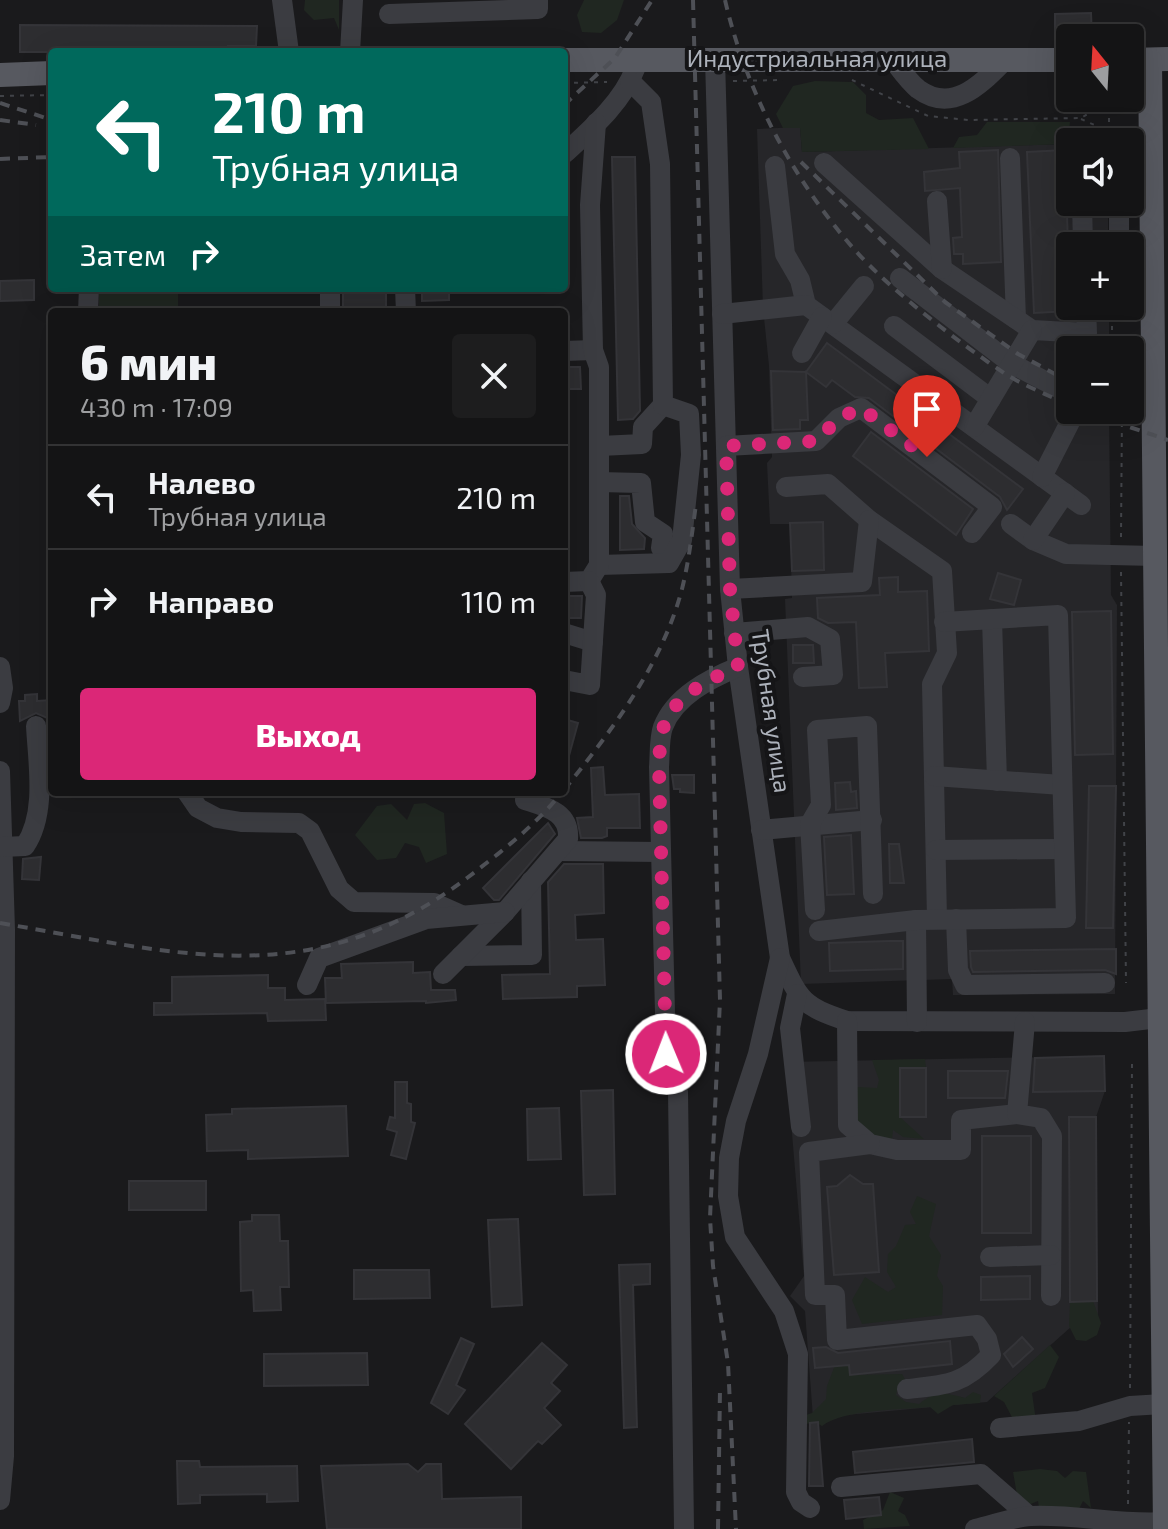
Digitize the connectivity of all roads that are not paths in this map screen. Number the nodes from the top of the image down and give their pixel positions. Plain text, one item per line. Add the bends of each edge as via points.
1 (282, 0) edge
2 (353, 0) edge
3 (538, 0) edge
4 (389, 14) dead end
5 (288, 48) edge
6 (350, 48) edge
7 (640, 58) junction
8 (568, 60) edge
9 (893, 60) junction
10 (1005, 60) junction
11 (1056, 60) edge
12 (1149, 60) edge
13 (715, 70) junction
14 (48, 73) edge
15 (0, 75) edge
16 (630, 81) junction
17 (596, 123) junction
18 (1144, 146) edge
19 (568, 150) edge
20 (1010, 158) dead end
21 (824, 163) dead end
22 (775, 166) dead end
23 (937, 201) dead end
24 (942, 269) junction
25 (1144, 276) edge
26 (900, 278) dead end
27 (864, 286) dead end
28 (722, 314) junction
29 (821, 315) junction
30 (1087, 320) edge
31 (1024, 324) junction
32 (894, 326) dead end
33 (1160, 331) edge
34 (593, 350) junction
35 (568, 351) edge
36 (802, 353) dead end
37 (1012, 364) junction
38 (1056, 387) edge
39 (991, 399) junction
40 (663, 405) junction
41 (1069, 424) edge
42 (974, 427) junction
43 (600, 446) junction
44 (726, 446) junction
45 (1042, 477) junction
46 (599, 482) junction
47 (786, 487) dead end
48 (869, 520) junction
49 (1011, 524) dead end
50 (972, 533) dead end
51 (1033, 540) junction
52 (661, 548) dead end
53 (1155, 556) junction
54 (594, 573) junction
55 (568, 581) edge
56 (1162, 588) edge
57 (730, 589) junction
58 (992, 619) junction
59 (944, 622) junction
60 (734, 633) junction
61 (568, 634) edge
62 (593, 642) junction
63 (0, 667) edge
64 (738, 667) junction
65 (803, 677) dead end
66 (568, 681) edge
67 (1162, 692) edge
68 (0, 703) edge
69 (36, 726) dead end
70 (0, 771) edge
71 (934, 776) junction
72 (997, 781) junction
73 (1062, 785) junction
74 (190, 796) edge
75 (525, 800) dead end
76 (872, 820) junction
77 (810, 824) junction
78 (761, 830) junction
79 (2, 847) junction
80 (1064, 849) junction
81 (936, 850) junction
82 (558, 851) junction
83 (661, 852) junction
84 (1163, 858) edge
85 (531, 881) junction
86 (873, 894) dead end
87 (815, 910) dead end
88 (505, 912) junction
89 (461, 915) junction
90 (947, 919) junction
91 (916, 920) junction
92 (819, 931) dead end
93 (461, 956) junction
94 (780, 958) junction
95 (443, 974) dead end
96 (1115, 983) road end
97 (307, 985) dead end
98 (797, 994) junction
99 (2, 1001) edge
100 (1163, 1017) edge
101 (847, 1021) junction
102 (917, 1022) junction
103 (1025, 1022) junction
104 (1017, 1114) junction
105 (801, 1127) dead end
106 (1164, 1130) edge
107 (870, 1144) junction
108 (1165, 1204) edge
109 (2, 1219) edge
110 (1051, 1255) junction
111 (990, 1257) dead end
112 (1051, 1296) dead end
113 (907, 1389) dead end
114 (1163, 1404) junction
115 (1000, 1428) dead end
116 (2, 1456) edge
117 (841, 1487) dead end
118 (0, 1500) edge
119 (810, 1508) dead end
120 (1029, 1516) junction
121 (1165, 1520) edge
122 (1126, 1527) edge
123 (684, 1529) edge
124 (975, 1529) edge

1 - 5 street
2 - 6 street
3 - 4 street via 538,9
7 - 8 main road, Индустриальная улица
7 - 13 main road, Индустриальная улица
7 - 16 street
9 - 10 main road, Индустриальная улица
9 - 10 street via 919,90 942,98 970,94
9 - 13 main road, Индустриальная улица
10 - 11 main road, Индустриальная улица
12 - 18 main road
13 - 28 street, Трубная улица
14 - 15 main road
16 - 17 street
16 - 40 street via 651,102 660,164
17 - 19 street
17 - 34 street via 590,205
20 - 31 street
21 - 24 street
22 - 29 street via 785,254
23 - 24 street
24 - 31 street
25 - 33 main road
26 - 37 street
27 - 29 street
28 - 29 street
28 - 44 street, Трубная улица
29 - 36 street
29 - 42 street
30 - 31 street via 1087,333
31 - 37 street
32 - 39 street
33 - 53 main road
34 - 35 street
34 - 43 street via 599,367
37 - 38 street
37 - 39 street
39 - 42 street
40 - 43 street via 643,427 642,444
40 - 54 street via 689,414 691,455 682,540 669,563
41 - 45 street
42 - 45 street
43 - 46 street
44 - 50 street via 816,441 839,418 861,408 992,507
44 - 57 street, Трубная улица
45 - 51 street via 1073,499
46 - 52 street via 641,483 645,522 663,534
46 - 54 street
47 - 48 street via 828,484
48 - 57 street via 862,582
48 - 59 street via 942,571
49 - 51 street
51 - 53 street via 1066,554
53 - 56 main road
54 - 55 street
54 - 62 street
56 - 67 main road
57 - 60 street, Трубная улица
58 - 59 street
58 - 72 street
58 - 73 street via 1058,615
59 - 71 street via 947,653 932,684
60 - 64 street, Трубная улица
60 - 65 street via 808,627 830,639 833,675
61 - 62 street
62 - 66 street via 590,685
63 - 68 street
64 - 78 street, Трубная улица
64 - 83 street via 684,697 663,728
67 - 84 main road
69 - 79 street via 35,831 25,846
70 - 79 street
71 - 72 street
71 - 81 street
72 - 73 street
73 - 80 street
74 - 89 street via 198,808 217,818 299,823 310,831 339,889 354,902 434,903
75 - 82 street via 563,817 568,839
76 - 77 street
76 - 77 street via 867,726 817,730 821,805
76 - 86 street
77 - 78 street
77 - 87 street
78 - 94 street, Трубная улица
79 - 99 street
80 - 81 street
80 - 90 street via 1066,918
81 - 90 street
82 - 83 street
82 - 85 street
83 - 123 street via 666,1054 678,1092
84 - 100 main road
85 - 88 street
85 - 93 street via 532,955
88 - 89 street
88 - 93 street
89 - 97 street via 426,919 319,958
90 - 91 street
90 - 96 street via 965,985
91 - 92 street
91 - 102 street
93 - 95 street
94 - 98 street, Трубная улица
94 - 119 street via 736,1121 728,1196 735,1237 778,1301 795,1339 796,1492
98 - 101 street via 814,1010
98 - 105 street via 790,1028
99 - 109 street
100 - 103 street
100 - 106 main road
101 - 102 street
101 - 107 street via 848,1125
102 - 103 street
103 - 104 street
104 - 107 street via 961,1120 961,1150 897,1150
104 - 110 street via 1041,1118 1052,1136
106 - 108 main road
107 - 113 street via 809,1152 815,1295 835,1295 837,1340 977,1325 991,1355 956,1383
108 - 114 main road
109 - 116 street
110 - 111 street
110 - 112 street
114 - 115 street via 1130,1406 1079,1421
114 - 121 main road
116 - 118 street
117 - 120 street via 981,1474
120 - 122 street via 1108,1519
120 - 124 street
121 - 122 street

